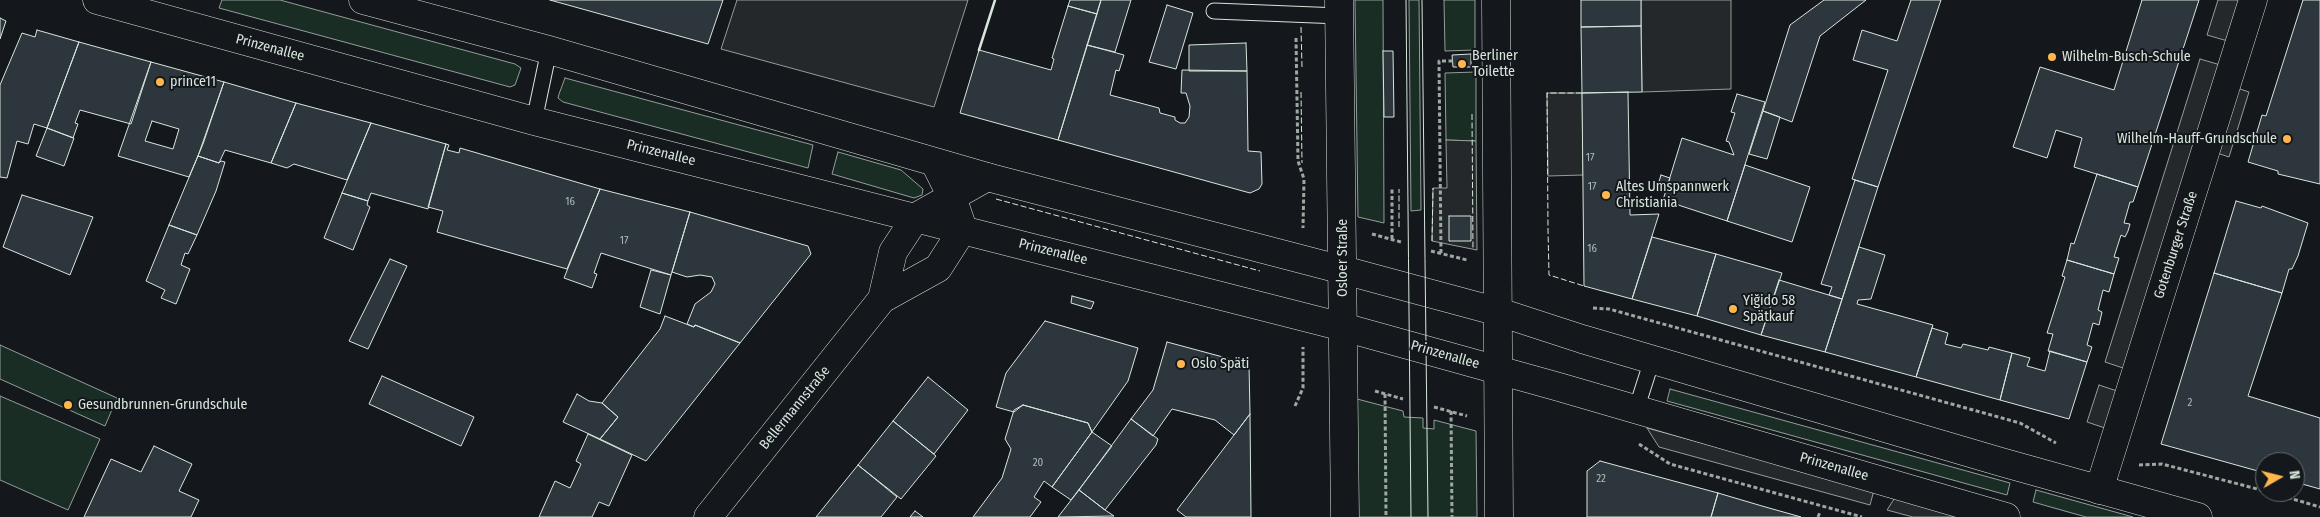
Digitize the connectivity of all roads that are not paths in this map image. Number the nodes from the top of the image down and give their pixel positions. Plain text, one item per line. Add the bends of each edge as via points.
1 (96, 0) edge
2 (363, 0) edge
3 (1496, 0) edge
4 (2253, 0) edge
5 (1340, 8) edge
6 (1214, 11) dead end
7 (549, 50) junction
8 (534, 121) junction
9 (935, 163) junction
10 (987, 178) junction
11 (952, 197) junction
12 (916, 217) junction
13 (963, 230) junction
14 (1343, 270) junction
15 (882, 299) junction
16 (1499, 312) junction
17 (1343, 327) junction
18 (1652, 360) junction
19 (1499, 370) junction
20 (1636, 410) junction
21 (2099, 490) junction
22 (708, 517) edge
23 (1345, 517) edge
24 (1499, 517) edge
25 (2006, 517) edge
26 (2198, 517) edge

1 - 8 main road, Prinzenallee
2 - 7 main road
3 - 16 main road
4 - 21 main road, Gotenburger Straße
5 - 6 lane via 1296,14
5 - 14 main road, Osloer Straße
7 - 8 lane
7 - 9 main road
8 - 12 main road, Prinzenallee
9 - 10 main road
9 - 11 main road
10 - 11 main road, Bellermannstraße
10 - 14 main road
11 - 12 main road, Bellermannstraße
11 - 13 main road
12 - 13 main road, Prinzenallee
12 - 15 main road, Bellermannstraße via 893,252
13 - 15 main road, Bellermannstraße via 938,268
13 - 17 main road, Prinzenallee
14 - 16 main road
14 - 17 main road, Osloer Straße
15 - 22 main road, Bellermannstraße
16 - 18 main road
16 - 19 main road
17 - 19 main road, Prinzenallee
17 - 23 main road, Osloer Straße
18 - 20 lane
18 - 21 main road
19 - 20 main road, Prinzenallee
19 - 24 main road
20 - 25 main road, Prinzenallee
21 - 26 main road

